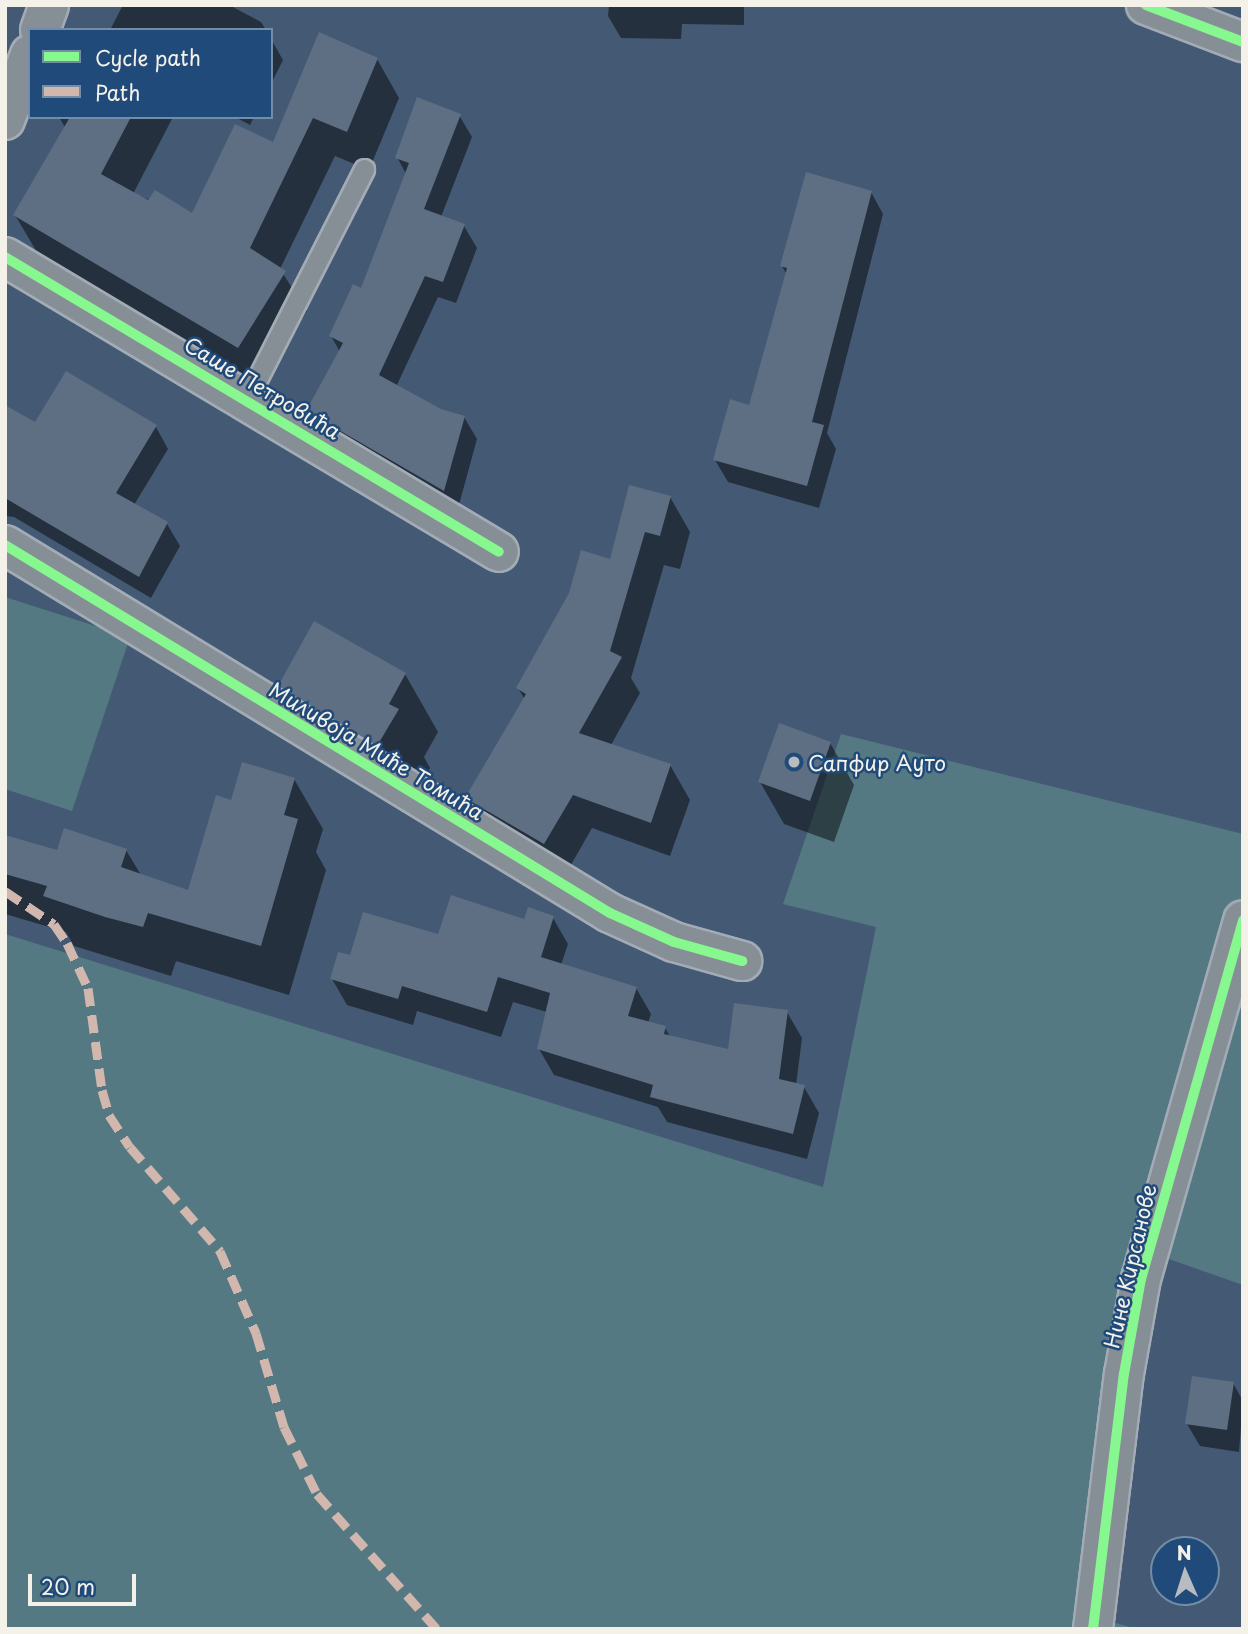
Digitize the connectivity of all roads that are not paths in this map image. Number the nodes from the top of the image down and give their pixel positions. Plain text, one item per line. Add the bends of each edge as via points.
1 (49, 5) edge
2 (1146, 5) edge
3 (41, 28) edge
4 (1243, 42) edge
5 (28, 60) edge
6 (7, 111) edge
7 (364, 169) dead end
8 (5, 257) edge
9 (247, 399) junction
10 (5, 545) edge
11 (499, 552) dead end
12 (1243, 920) edge
13 (742, 961) dead end
14 (1093, 1629) edge

1 - 3 street
2 - 4 street
5 - 6 street
7 - 9 lane, Саше Петровића
8 - 9 street, Саше Петровића
9 - 11 street, Саше Петровића
10 - 13 street, Миливоја Миће Томића via 610,913 674,942
12 - 14 street, Нине Кирсанове via 1141,1279 1124,1374

